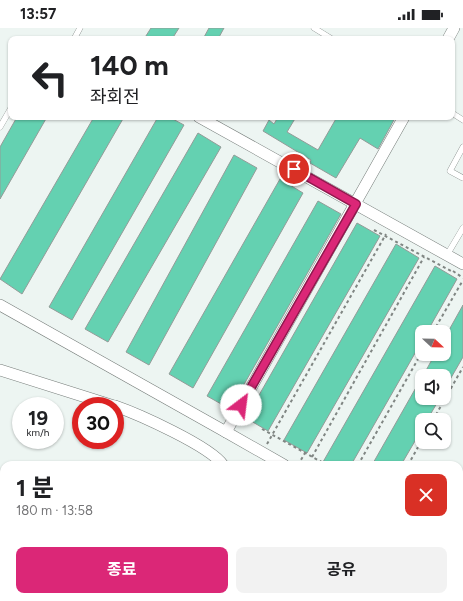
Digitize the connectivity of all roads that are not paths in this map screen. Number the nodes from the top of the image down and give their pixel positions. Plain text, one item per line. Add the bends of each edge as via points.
1 (314, 28) edge
2 (327, 36) edge
3 (8, 113) edge
4 (204, 120) edge
5 (402, 120) edge
6 (0, 127) edge
7 (463, 147) edge
8 (463, 178) edge
9 (356, 204) junction
10 (463, 228) edge
11 (447, 255) junction
12 (463, 264) edge
13 (0, 305) edge
14 (0, 370) edge
15 (86, 397) edge
16 (124, 410) edge
17 (226, 432) junction
18 (217, 461) edge
19 (277, 461) edge

1 - 2 lane
3 - 6 lane
4 - 9 street
5 - 9 street
7 - 8 lane via 450,171
9 - 11 street
9 - 17 street
10 - 11 lane
11 - 12 street
13 - 17 street
14 - 15 street
16 - 18 street via 145,417
17 - 19 street

